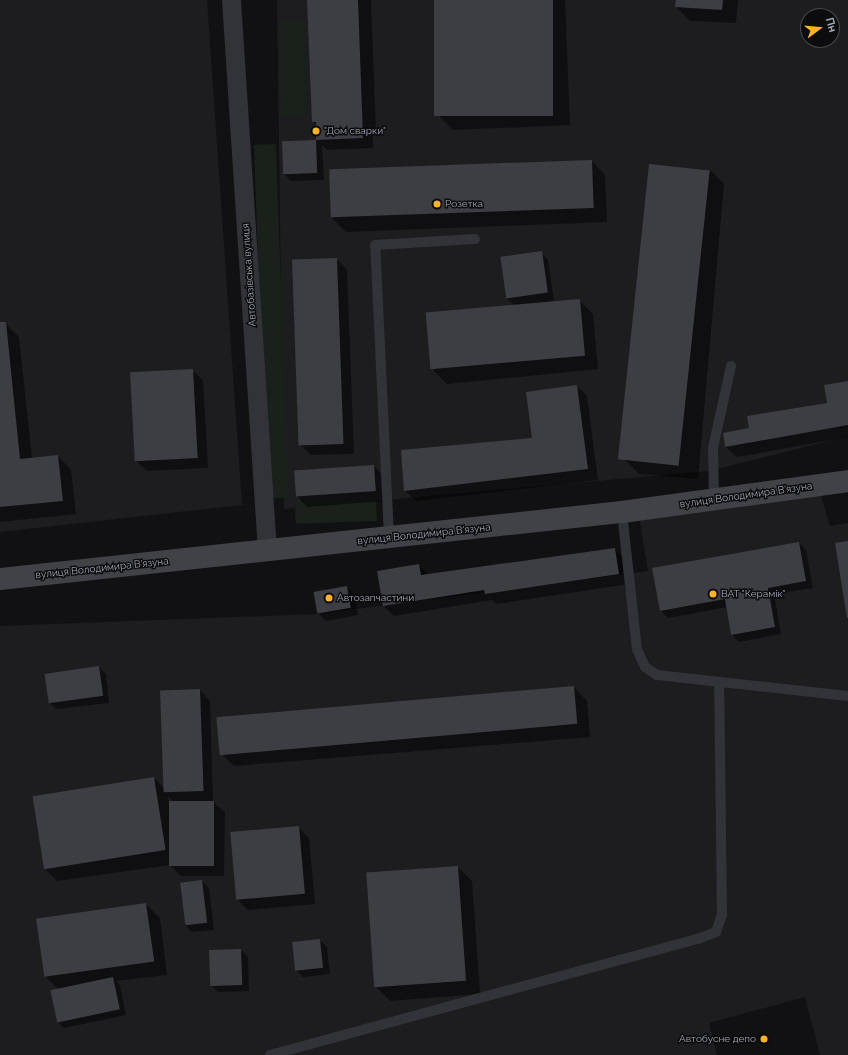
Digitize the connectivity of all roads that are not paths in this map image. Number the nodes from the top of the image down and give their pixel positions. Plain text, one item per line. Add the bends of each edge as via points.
1 (231, 0) edge
2 (475, 239) dead end
3 (731, 366) dead end
4 (848, 481) edge
5 (714, 500) junction
6 (622, 512) junction
7 (389, 537) junction
8 (267, 550) junction
9 (0, 579) edge
10 (719, 682) junction
11 (848, 696) edge
12 (270, 1055) edge

1 - 8 street, Автобазівська вулиця
2 - 7 lane via 375,245
3 - 5 lane via 713,448
4 - 5 main road, вулиця Володимира В'язуна
5 - 6 main road, вулиця Володимира В'язуна
6 - 7 main road, вулиця Володимира В'язуна
6 - 10 lane via 637,649 645,667 657,675
7 - 8 main road, вулиця Володимира В'язуна
8 - 9 main road, вулиця Володимира В'язуна
10 - 11 lane
10 - 12 lane via 722,915 716,932

